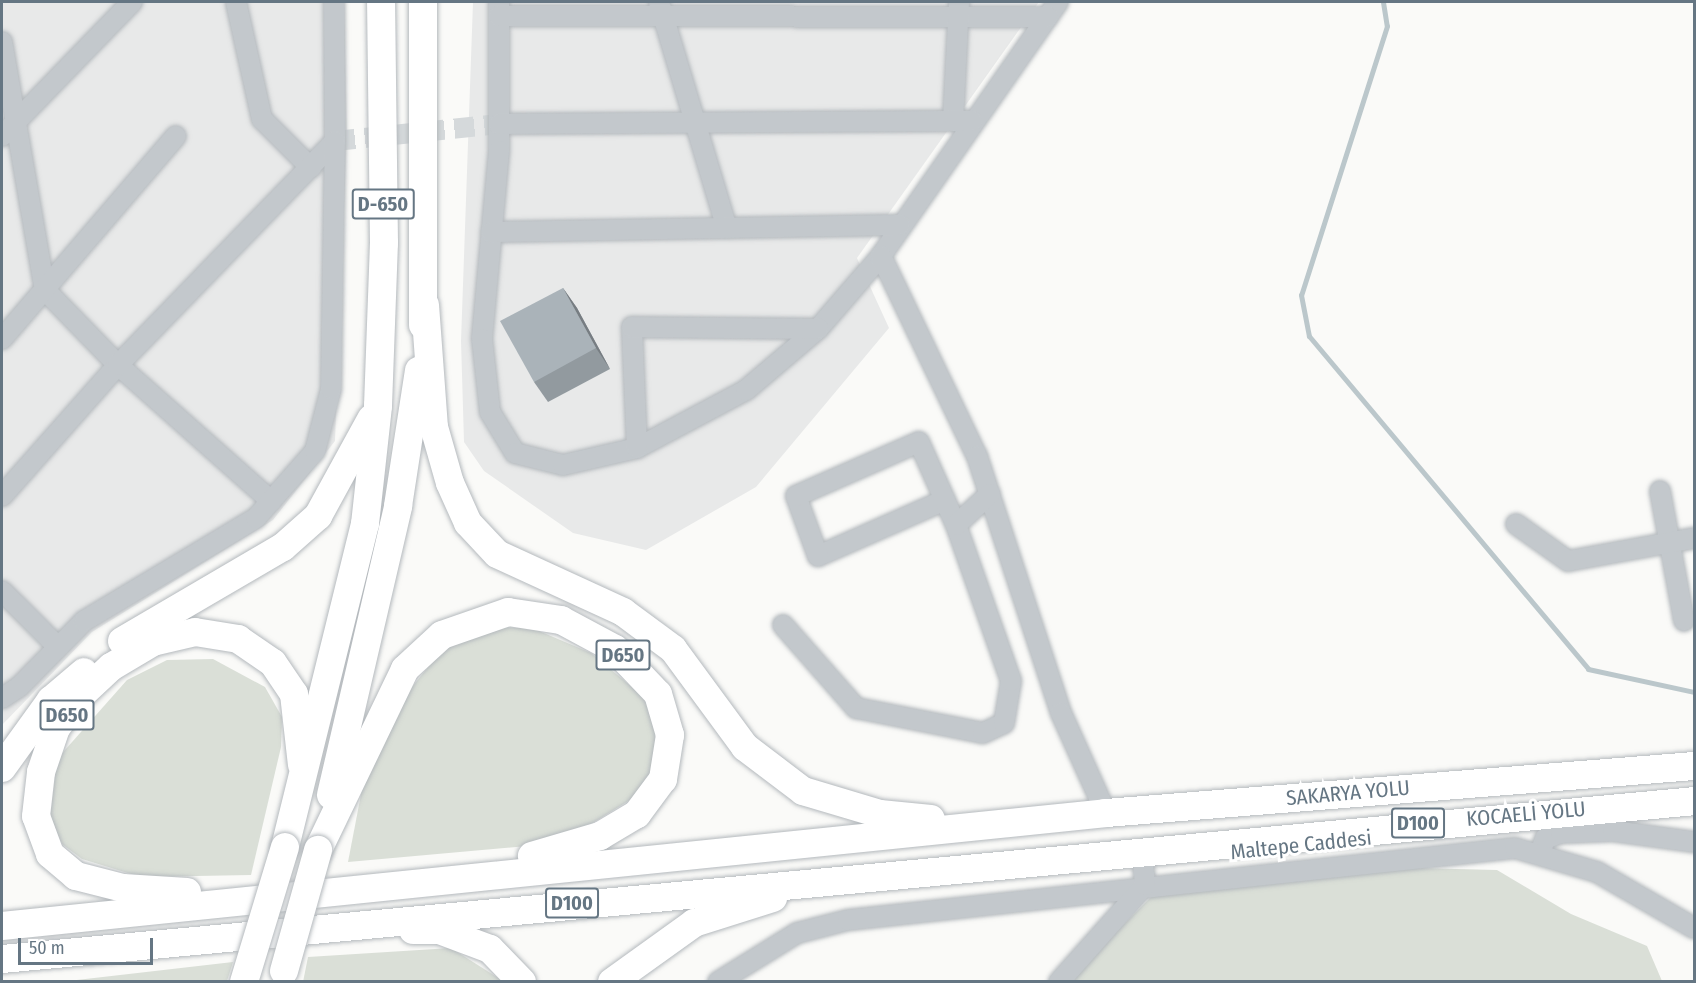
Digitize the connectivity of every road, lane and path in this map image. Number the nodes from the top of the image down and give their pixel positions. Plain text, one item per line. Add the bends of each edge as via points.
1 (132, 2) edge
2 (236, 2) edge
3 (334, 2) edge
4 (381, 2) edge
5 (423, 2) edge
6 (499, 9) edge
7 (661, 9) edge
8 (959, 9) edge
9 (1053, 9) edge
10 (2, 42) edge
11 (16, 121) junction
12 (962, 121) junction
13 (695, 123) junction
14 (499, 124) junction
15 (2, 136) edge
16 (176, 136) dead end
17 (335, 141) junction
18 (311, 168) junction
19 (900, 225) junction
20 (727, 228) junction
21 (491, 232) junction
22 (880, 256) junction
23 (45, 290) junction
24 (425, 305) junction
25 (818, 329) junction
26 (2, 339) edge
27 (118, 365) junction
28 (378, 406) junction
29 (637, 448) junction
30 (1660, 491) dead end
31 (990, 494) junction
32 (2, 496) edge
33 (945, 500) junction
34 (271, 501) junction
35 (1516, 524) dead end
36 (956, 525) junction
37 (1695, 538) edge
38 (1670, 542) junction
39 (2, 591) edge
40 (1684, 621) dead end
41 (783, 625) dead end
42 (58, 647) junction
43 (2, 698) edge
44 (1695, 766) edge
45 (2, 768) edge
46 (304, 784) junction
47 (1695, 801) edge
48 (1106, 813) junction
49 (1002, 825) junction
50 (1695, 842) edge
51 (318, 850) junction
52 (1142, 850) junction
53 (1541, 851) junction
54 (387, 883) junction
55 (1144, 885) junction
56 (264, 897) junction
57 (2, 926) edge
58 (318, 927) junction
59 (1695, 928) edge
60 (112, 945) junction
61 (2, 959) edge
62 (2, 976) edge
63 (283, 978) edge
64 (244, 981) edge
65 (522, 981) edge
66 (612, 981) edge
67 (718, 981) edge
68 (1059, 981) edge

1 - 11 street
2 - 18 street via 262,119
3 - 17 street
4 - 28 highway, D-650 via 384,243
5 - 24 highway, D-650
6 - 7 street
6 - 14 street
7 - 8 street
7 - 13 street
8 - 9 street
8 - 12 street
9 - 12 street
10 - 11 street
11 - 15 street
11 - 23 street
12 - 13 street
12 - 19 street
13 - 14 street
13 - 20 street
14 - 21 street
16 - 23 street
17 - 18 street
17 - 34 street via 331,389 315,451
18 - 27 street
19 - 20 street
19 - 22 street
20 - 21 street
21 - 29 street via 484,360 490,412 514,453 563,465
22 - 25 street
22 - 31 street via 977,456
23 - 26 street
23 - 27 street
24 - 49 highway, D650 via 434,428 468,523 497,554 623,612 673,649 746,747 803,791 880,814
24 - 51 highway, D650 via 398,506
25 - 29 street via 746,390
25 - 29 street via 632,327
27 - 32 street
27 - 34 street
28 - 45 highway, D650 via 318,516 284,547 117,644 51,700
28 - 46 highway, D650 via 365,524
30 - 38 street
31 - 36 street
31 - 48 street via 1061,713
33 - 33 street via 920,442 796,496 818,556
33 - 36 street
34 - 42 street via 256,518 84,621
35 - 38 street via 1568,561
36 - 41 street via 1011,681 1004,723 983,733 856,708
37 - 38 street
38 - 40 street
39 - 42 street
42 - 43 street
44 - 48 highway, SAKARYA YOLU / D100
46 - 56 highway, D650 via 294,694 273,663 238,639 195,632 153,642 111,667 56,728 40,772 36,816 50,854 76,876 123,888
46 - 64 highway, D650, bridge
47 - 52 highway, KOCAELİ YOLU / D100
48 - 49 highway, SAKARYA YOLU / D100
49 - 54 highway, D100
50 - 53 street via 1613,831 1561,833 1545,839
51 - 54 highway, D650 via 405,669 458,627 508,612 561,620 615,649 646,677 667,713 669,758 663,779 637,814 559,851
51 - 63 highway, D650, bridge
52 - 55 street
52 - 58 highway, D100
52 - 66 highway via 761,899 694,923
53 - 55 street, Maltepe Caddesi via 1515,848
53 - 59 street, Maltepe Caddesi via 1597,872
54 - 56 highway, D100
55 - 67 street, Maltepe Caddesi via 848,920 797,933
55 - 68 street
56 - 57 highway, D100
58 - 60 highway, D100
58 - 65 highway via 439,930 490,949
60 - 61 highway, D100
60 - 62 highway

